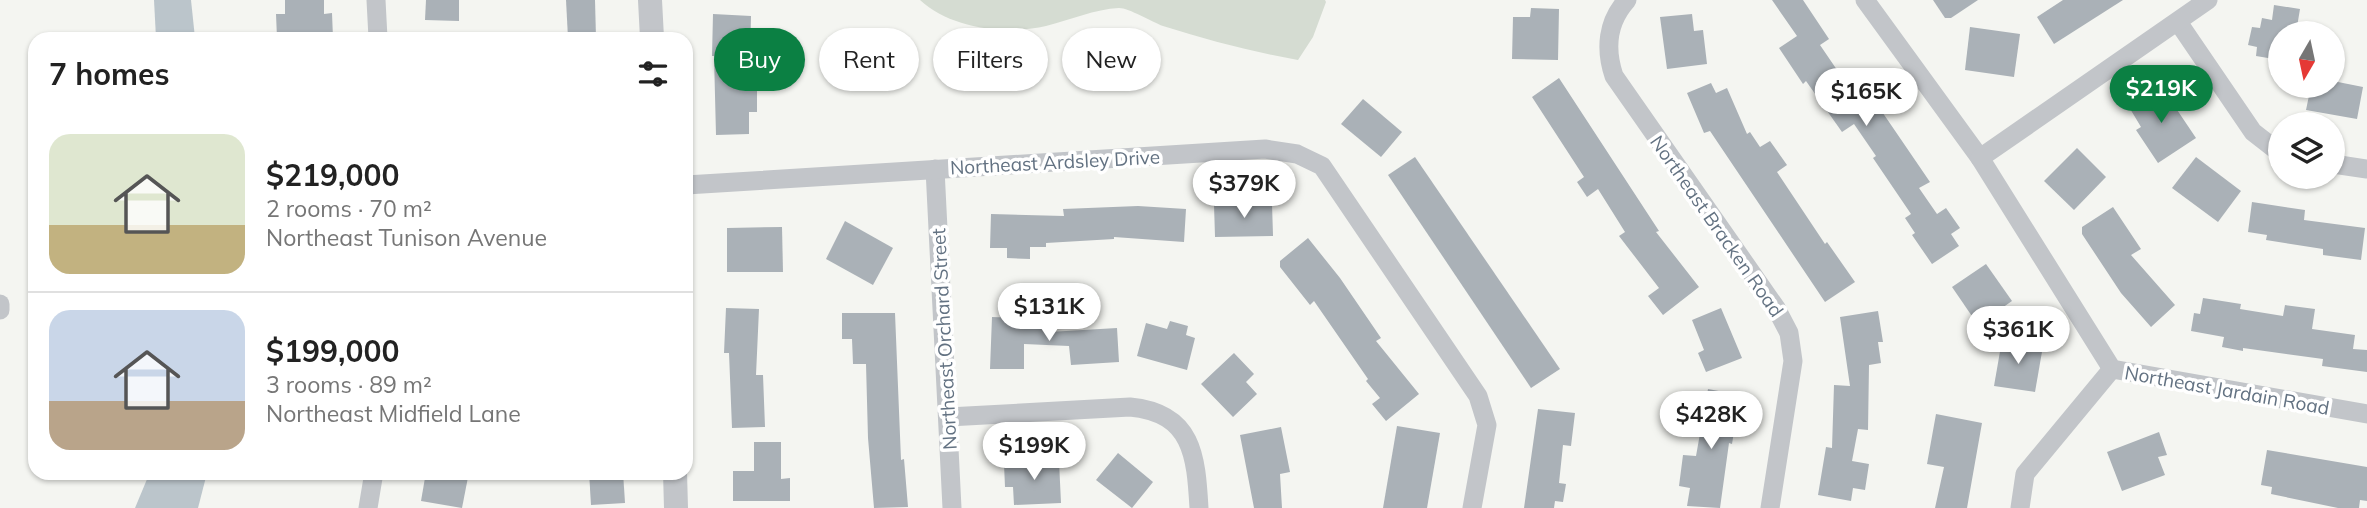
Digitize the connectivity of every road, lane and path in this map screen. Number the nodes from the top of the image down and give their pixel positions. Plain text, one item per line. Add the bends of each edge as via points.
1 (376, 0) edge
2 (650, 0) edge
3 (1626, 0) edge
4 (1865, 0) edge
5 (2208, 0) edge
6 (2178, 22) junction
7 (378, 32) edge
8 (652, 32) edge
9 (2268, 144) edge
10 (1980, 158) junction
11 (2345, 166) edge
12 (935, 169) junction
13 (2367, 169) edge
14 (693, 185) edge
15 (2112, 369) junction
16 (2367, 414) edge
17 (948, 416) junction
18 (373, 480) edge
19 (675, 480) edge
20 (368, 508) edge
21 (676, 508) edge
22 (952, 508) edge
23 (1199, 508) edge
24 (1472, 508) edge
25 (1769, 508) edge
26 (2020, 508) edge

1 - 7 street
2 - 8 street
3 - 25 street, Northeast Bracken Road via 1607,46 1614,76 1789,333 1793,361
4 - 10 street, Northeast Jardain Road
5 - 6 street
6 - 9 street via 2253,132
6 - 10 street
10 - 15 street, Northeast Jardain Road
11 - 13 street
12 - 14 street, Northeast Ardsley Drive
12 - 17 street, Northeast Orchard Street
12 - 24 street, Northeast Ardsley Drive via 1265,149 1297,154 1322,166 1478,396 1487,425
15 - 16 street, Northeast Jardain Road
15 - 26 street via 2025,474
17 - 22 street, Northeast Orchard Street
17 - 23 street via 1146,409 1172,421 1187,436 1195,460
18 - 20 street
19 - 21 street

